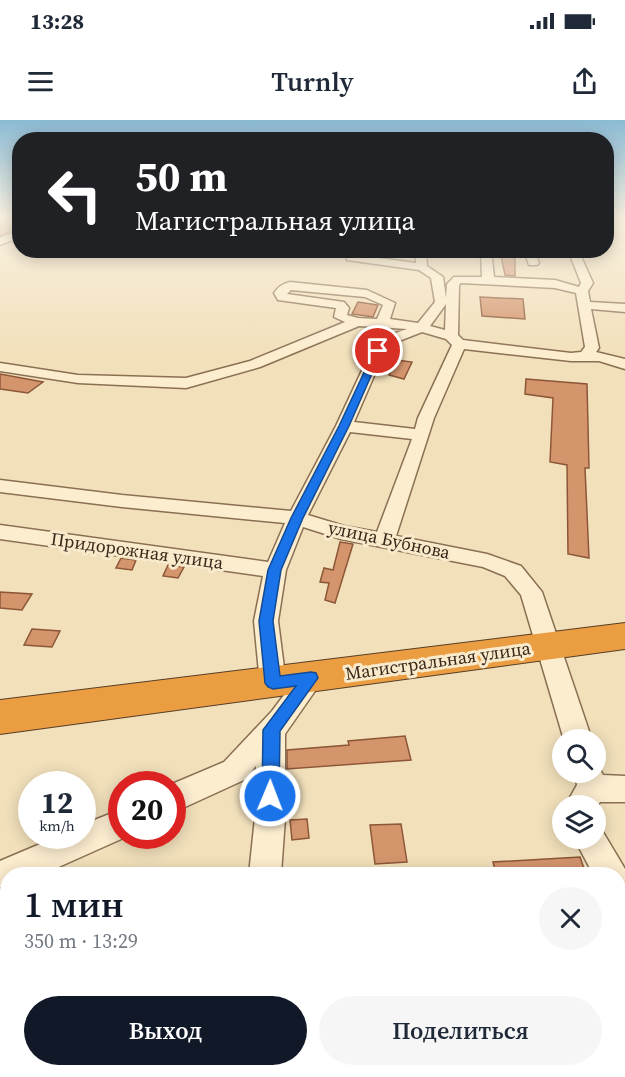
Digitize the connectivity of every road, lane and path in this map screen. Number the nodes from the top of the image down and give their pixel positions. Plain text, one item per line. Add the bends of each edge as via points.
1 (424, 263) edge
2 (487, 263) edge
3 (578, 263) edge
4 (489, 280) junction
5 (582, 291) junction
6 (585, 304) junction
7 (625, 308) edge
8 (357, 322) junction
9 (381, 322) junction
10 (421, 328) junction
11 (455, 340) junction
12 (585, 356) junction
13 (625, 365) edge
14 (0, 367) edge
15 (344, 426) junction
16 (422, 435) junction
17 (0, 486) edge
18 (297, 518) junction
19 (0, 531) edge
20 (384, 541) junction
21 (275, 570) junction
22 (625, 636) edge
23 (549, 646) junction
24 (311, 678) junction
25 (273, 683) junction
26 (0, 717) edge
27 (575, 729) edge
28 (271, 730) junction
29 (587, 789) edge
30 (625, 789) edge
31 (186, 793) edge
32 (65, 849) edge
33 (76, 849) edge
34 (596, 849) edge
35 (26, 867) edge
36 (57, 867) edge
37 (266, 867) edge
38 (607, 867) edge

1 - 10 street via 437,277 441,302
2 - 4 street
3 - 5 street via 587,283
4 - 5 street via 555,284
4 - 11 street via 458,279 453,284
5 - 6 street
6 - 7 street
6 - 12 street via 592,348
8 - 9 street
8 - 9 street via 340,316 340,305 282,297 280,293 290,286 367,294 389,303
8 - 14 street via 255,364 186,383 78,379
9 - 10 street
10 - 11 street
10 - 15 street via 389,340 378,351
11 - 12 street
11 - 16 street
12 - 13 street via 620,360
15 - 16 street
15 - 18 street
16 - 20 street
17 - 18 street, улица Бубнова
18 - 20 street, улица Бубнова
18 - 21 street
19 - 21 street, Придорожная улица
20 - 23 street, улица Бубнова via 487,561 513,571 531,592
21 - 25 street via 266,621
22 - 23 highway, Магистральная улица
23 - 24 highway, Магистральная улица
23 - 27 street, улица Бубнова
24 - 25 highway, Магистральная улица
24 - 28 street
25 - 26 highway, Магистральная улица
28 - 31 street via 234,771
28 - 37 street
29 - 30 street
32 - 35 street
33 - 36 street
34 - 38 street

